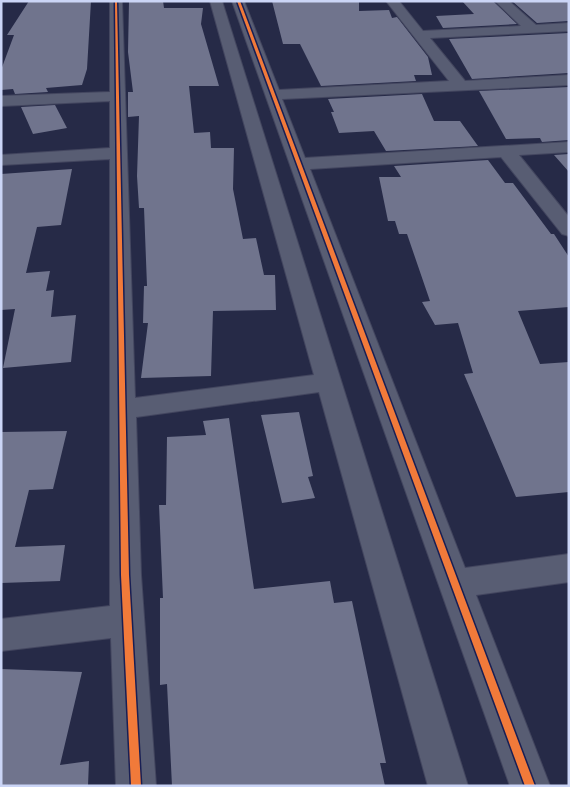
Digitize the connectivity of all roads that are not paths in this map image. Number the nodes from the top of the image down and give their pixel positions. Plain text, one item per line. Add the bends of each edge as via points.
1 (116, 1) edge
2 (216, 1) edge
3 (238, 1) edge
4 (392, 1) edge
5 (501, 1) edge
6 (569, 27) edge
7 (533, 29) junction
8 (419, 35) junction
9 (569, 80) edge
10 (460, 86) junction
11 (272, 95) junction
12 (117, 96) junction
13 (1, 101) edge
14 (569, 146) edge
15 (506, 151) junction
16 (118, 153) junction
17 (1, 160) edge
18 (298, 164) junction
19 (569, 230) edge
20 (329, 382) junction
21 (122, 410) junction
22 (569, 568) edge
23 (455, 584) junction
24 (128, 620) junction
25 (1, 635) edge
26 (136, 786) edge
27 (448, 786) edge
28 (530, 786) edge

1 - 12 street
2 - 20 street
3 - 11 street
4 - 8 street
5 - 7 street
6 - 7 street
7 - 8 street
8 - 10 street
9 - 10 street
10 - 11 street
11 - 18 street
12 - 13 street
12 - 16 street
14 - 15 street
15 - 18 street
15 - 19 street
16 - 17 street
16 - 21 street
18 - 23 street
20 - 21 street
20 - 27 street
21 - 24 street
22 - 23 street
23 - 28 street
24 - 25 street
24 - 26 street

